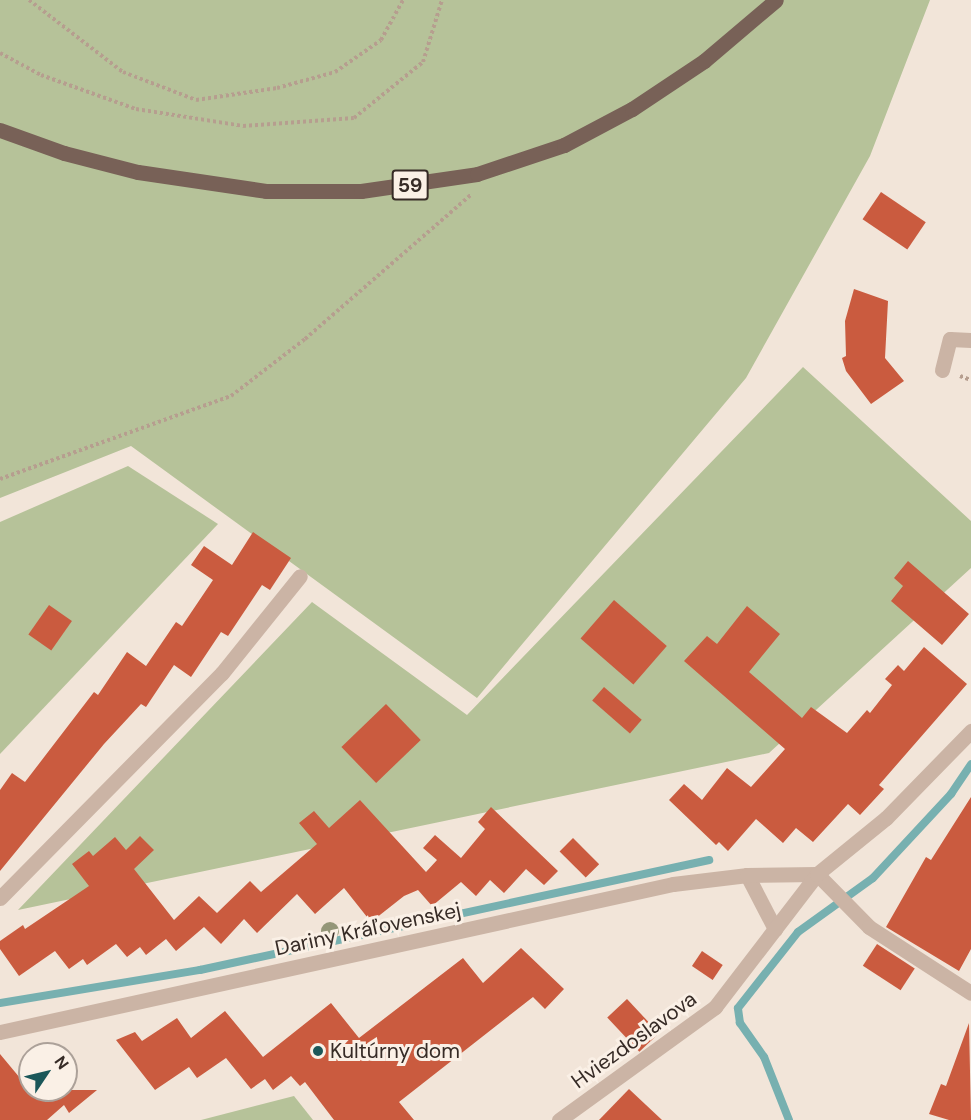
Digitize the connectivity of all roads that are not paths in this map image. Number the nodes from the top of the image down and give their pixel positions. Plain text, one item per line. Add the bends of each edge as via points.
1 (776, 0) edge
2 (0, 130) edge
3 (971, 340) edge
4 (942, 370) dead end
5 (300, 576) dead end
6 (971, 731) edge
7 (817, 874) junction
8 (747, 875) junction
9 (0, 898) edge
10 (775, 929) junction
11 (971, 993) edge
12 (0, 1032) edge
13 (559, 1120) edge

1 - 2 main road, 59 via 704,61 616,118 545,153 477,174 361,191 256,190 179,181 117,167
3 - 4 street via 950,339
5 - 9 street via 222,673
6 - 7 street via 886,818
7 - 8 street, Dariny Kráľovenskej
7 - 10 street, Hviezdoslavova
7 - 11 street via 869,927
8 - 10 street
8 - 12 street, Dariny Kráľovenskej via 673,884
10 - 13 street, Hviezdoslavova via 715,1007

